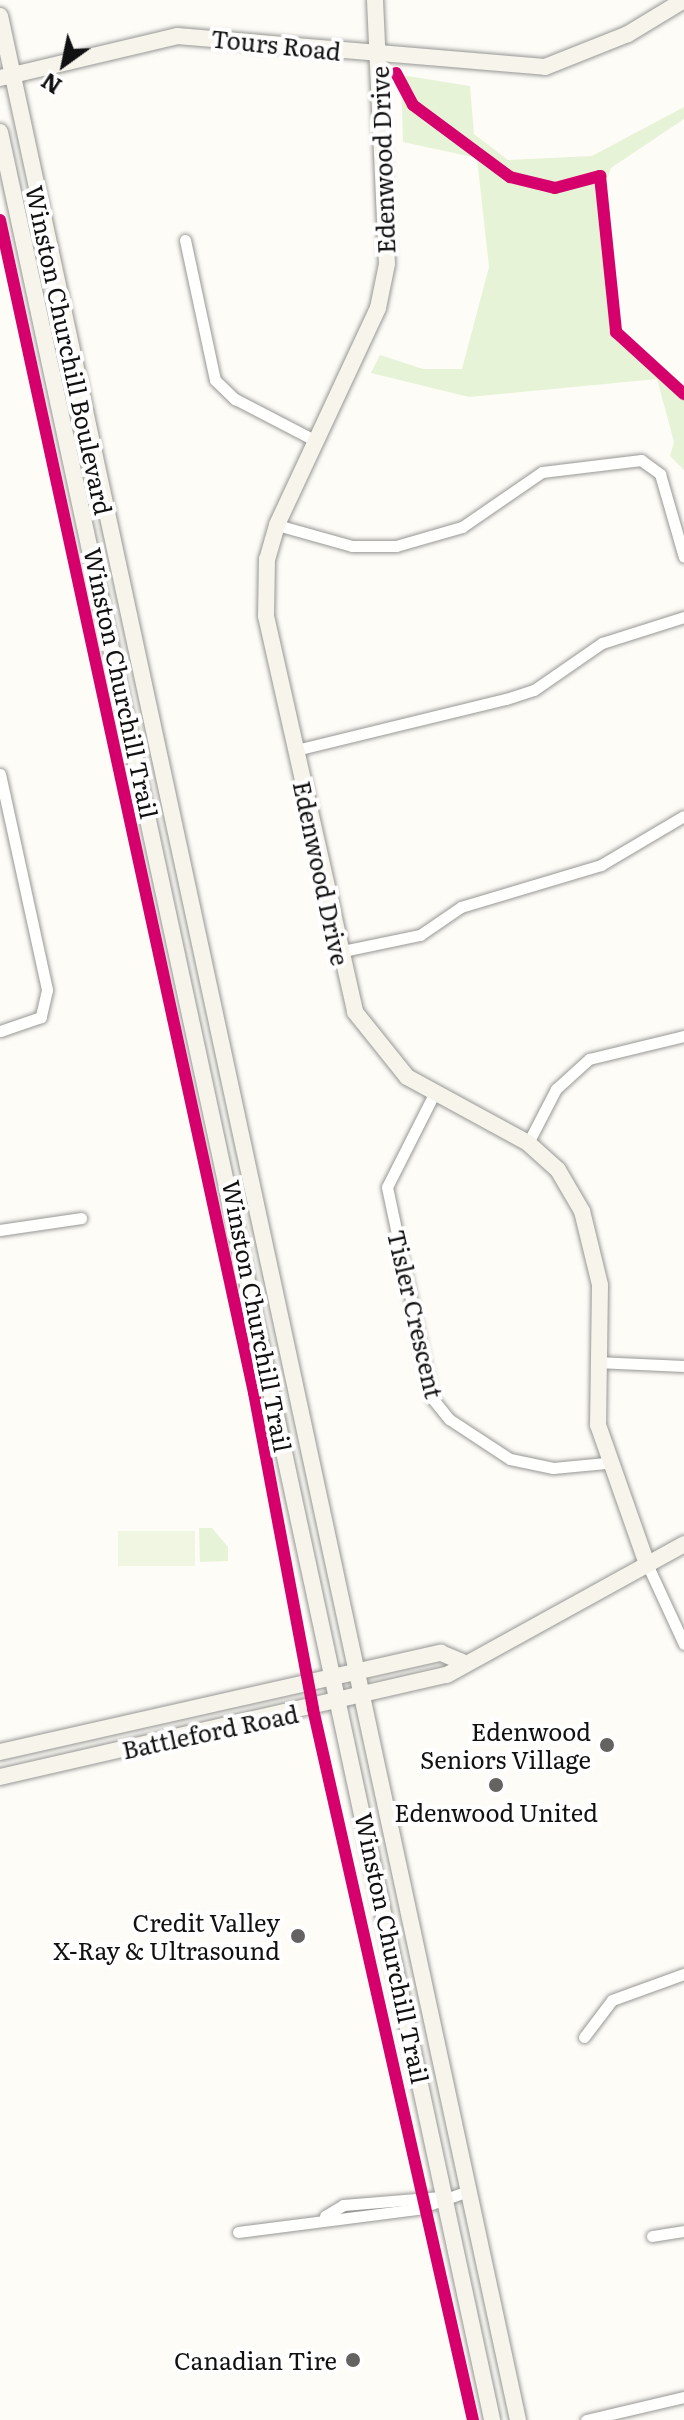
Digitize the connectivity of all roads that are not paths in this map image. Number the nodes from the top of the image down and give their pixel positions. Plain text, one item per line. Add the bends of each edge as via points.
1 (375, 0) edge
2 (684, 0) edge
3 (0, 16) edge
4 (378, 57) junction
5 (6, 77) edge
6 (0, 132) edge
7 (185, 240) dead end
8 (316, 441) junction
9 (277, 525) junction
10 (684, 557) edge
11 (684, 617) edge
12 (296, 750) junction
13 (0, 774) edge
14 (684, 816) edge
15 (338, 952) junction
16 (0, 1031) edge
17 (684, 1036) edge
18 (434, 1094) junction
19 (528, 1143) junction
20 (81, 1218) dead end
21 (0, 1230) edge
22 (596, 1362) junction
23 (684, 1366) edge
24 (606, 1463) junction
25 (684, 1544) edge
26 (647, 1564) junction
27 (684, 1644) edge
28 (462, 1662) junction
29 (356, 1674) junction
30 (332, 1680) junction
31 (361, 1697) junction
32 (337, 1703) junction
33 (0, 1752) edge
34 (0, 1777) edge
35 (684, 1974) edge
36 (584, 2037) dead end
37 (468, 2191) junction
38 (443, 2197) junction
39 (684, 2231) edge
40 (238, 2232) dead end
41 (652, 2236) dead end
42 (684, 2397) edge
43 (492, 2420) edge
44 (518, 2420) edge
45 (586, 2420) edge

1 - 4 main road, Edenwood Drive
2 - 4 main road, Tours Road via 628,34 545,67
3 - 5 main road, Winston Churchill Boulevard
4 - 5 main road, Tours Road via 177,36
4 - 8 main road, Edenwood Drive via 387,264 378,308
5 - 29 main road, Winston Churchill Boulevard
6 - 30 main road, Winston Churchill Boulevard
7 - 8 street via 215,380 235,399
8 - 9 main road, Edenwood Drive
9 - 10 street via 352,546 396,546 462,527 542,472 641,460 660,474
9 - 12 main road, Edenwood Drive via 267,559 266,616
11 - 12 street via 602,643 520,695
12 - 15 main road, Edenwood Drive
13 - 16 street via 47,990 41,1017
14 - 15 street via 601,865 461,907 420,935
15 - 18 main road, Edenwood Drive via 355,1012 374,1044
17 - 19 street via 589,1059 556,1089
18 - 19 main road, Edenwood Drive
18 - 24 street, Tisler Crescent via 387,1187 437,1409 510,1459 553,1468
19 - 22 main road, Edenwood Drive via 570,1188 591,1233 600,1285
20 - 21 street
22 - 23 street
22 - 24 main road, Edenwood Drive
24 - 26 main road, Edenwood Drive
25 - 26 main road, Battleford Road
26 - 27 street, Edenwood Drive
26 - 28 main road, Battleford Road via 520,1639
28 - 29 main road, Battleford Road via 441,1653
28 - 31 main road, Battleford Road via 447,1675
29 - 30 main road, Battleford Road
29 - 31 main road, Winston Churchill Boulevard
30 - 32 main road, Winston Churchill Boulevard
30 - 33 main road, Battleford Road
31 - 32 main road, Battleford Road
31 - 37 main road, Winston Churchill Boulevard
32 - 34 main road, Battleford Road
32 - 38 main road, Winston Churchill Boulevard
35 - 36 street via 612,2000
37 - 38 street
37 - 44 main road, Winston Churchill Boulevard
38 - 40 street via 388,2213 325,2216
38 - 43 main road, Winston Churchill Boulevard
39 - 41 street
42 - 45 street

